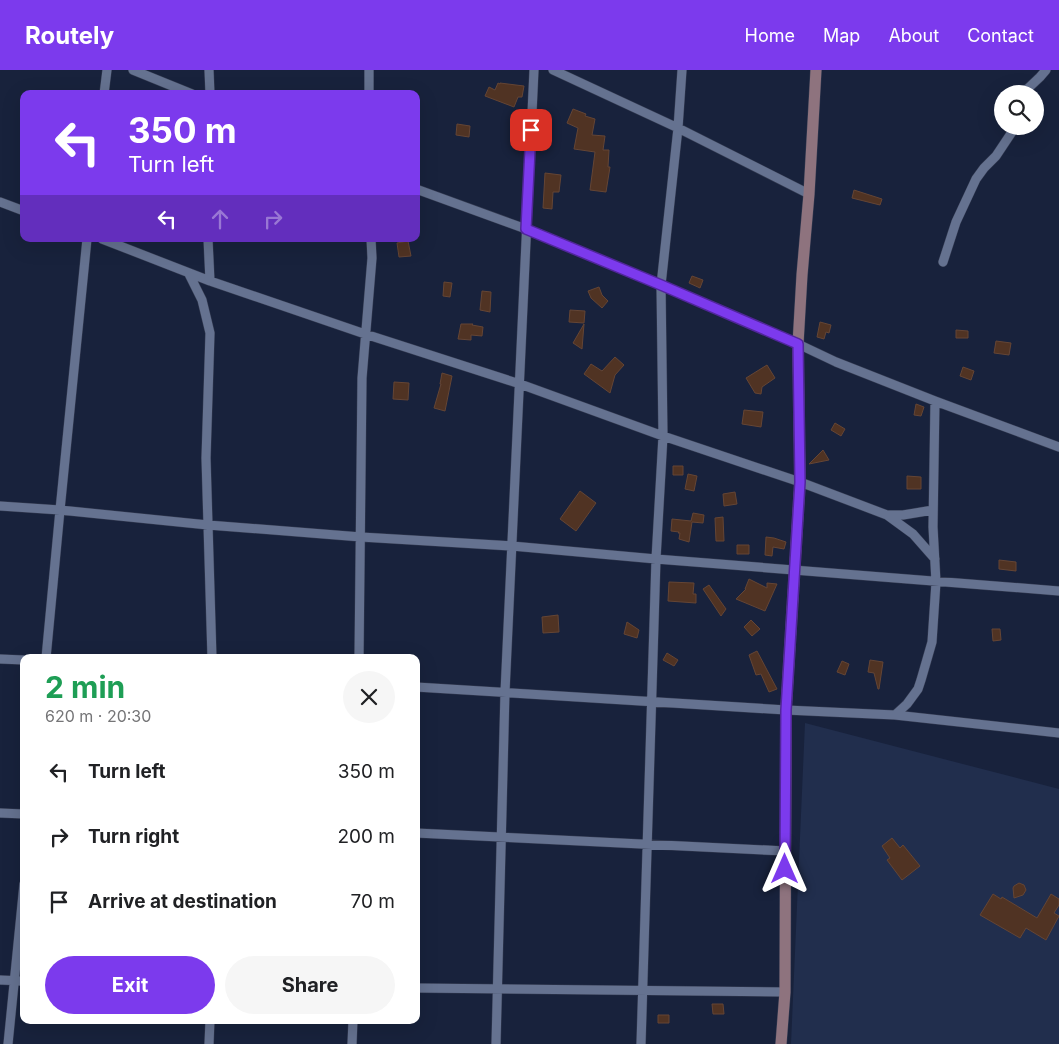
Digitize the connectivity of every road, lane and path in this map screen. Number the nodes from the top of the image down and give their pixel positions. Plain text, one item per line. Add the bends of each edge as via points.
1 (107, 70) edge
2 (132, 70) edge
3 (209, 70) edge
4 (370, 70) edge
5 (534, 70) edge
6 (553, 70) edge
7 (682, 70) edge
8 (816, 70) edge
9 (1046, 70) edge
10 (1032, 85) edge
11 (104, 90) edge
12 (182, 90) edge
13 (210, 90) edge
14 (369, 90) edge
15 (678, 128) junction
16 (1010, 135) edge
17 (420, 189) edge
18 (809, 194) junction
19 (0, 202) edge
20 (20, 210) edge
21 (526, 229) junction
22 (87, 242) edge
23 (109, 242) edge
24 (208, 242) edge
25 (371, 242) edge
26 (943, 262) dead end
27 (189, 274) junction
28 (210, 281) junction
29 (661, 285) junction
30 (365, 334) junction
31 (798, 344) junction
32 (520, 384) junction
33 (935, 402) junction
34 (663, 436) junction
35 (1059, 447) edge
36 (800, 482) junction
37 (0, 506) edge
38 (60, 510) junction
39 (933, 510) junction
40 (887, 515) junction
41 (208, 525) junction
42 (361, 536) junction
43 (512, 546) junction
44 (656, 559) junction
45 (935, 559) junction
46 (795, 570) junction
47 (936, 582) junction
48 (1059, 591) edge
49 (46, 654) edge
50 (212, 654) edge
51 (359, 654) edge
52 (0, 659) edge
53 (20, 660) edge
54 (420, 687) edge
55 (506, 692) junction
56 (650, 702) junction
57 (786, 710) junction
58 (896, 715) junction
59 (1059, 733) edge
60 (0, 813) edge
61 (20, 814) edge
62 (420, 834) edge
63 (502, 838) junction
64 (648, 845) junction
65 (785, 851) junction
66 (20, 961) edge
67 (0, 980) edge
68 (19, 980) edge
69 (420, 988) edge
70 (497, 989) junction
71 (643, 991) junction
72 (785, 992) junction
73 (210, 1024) edge
74 (353, 1024) edge
75 (8, 1044) edge
76 (208, 1044) edge
77 (352, 1044) edge
78 (496, 1044) edge
79 (641, 1044) edge
80 (781, 1044) edge

1 - 11 street
2 - 12 street
3 - 13 street
4 - 14 street
5 - 21 street
6 - 15 street
7 - 15 street
8 - 18 street
9 - 10 street
15 - 18 street
15 - 29 street
16 - 26 street via 976,179 956,222
17 - 21 street
18 - 31 street
19 - 20 street
21 - 29 street
21 - 32 street
22 - 38 street
23 - 27 street
24 - 28 street
25 - 30 street
27 - 28 street
27 - 41 street via 202,300 210,333 206,458
28 - 30 street
29 - 31 street
29 - 34 street
30 - 32 street
30 - 42 street
31 - 33 street
31 - 36 street
32 - 34 street
32 - 43 street
33 - 35 street
33 - 39 street
34 - 36 street
34 - 44 street
36 - 40 street
36 - 46 street
37 - 38 street
38 - 41 street
38 - 49 street
39 - 40 street
39 - 45 street
40 - 45 street via 913,534
41 - 42 street
41 - 50 street
42 - 43 street
42 - 51 street
43 - 44 street
43 - 55 street
44 - 46 street
44 - 56 street
45 - 47 street
46 - 47 street
46 - 57 street
47 - 48 street
47 - 58 street via 932,642 922,680
52 - 53 street
54 - 55 street
55 - 56 street
55 - 63 street
56 - 57 street
56 - 64 street
57 - 58 street
57 - 65 street
58 - 59 street
60 - 61 street
62 - 63 street
63 - 64 street
63 - 70 street
64 - 65 street
64 - 71 street
65 - 72 street
66 - 68 street
67 - 68 street
68 - 75 street
69 - 70 street
70 - 71 street
70 - 78 street
71 - 72 street
71 - 79 street
72 - 80 street
73 - 76 street
74 - 77 street

